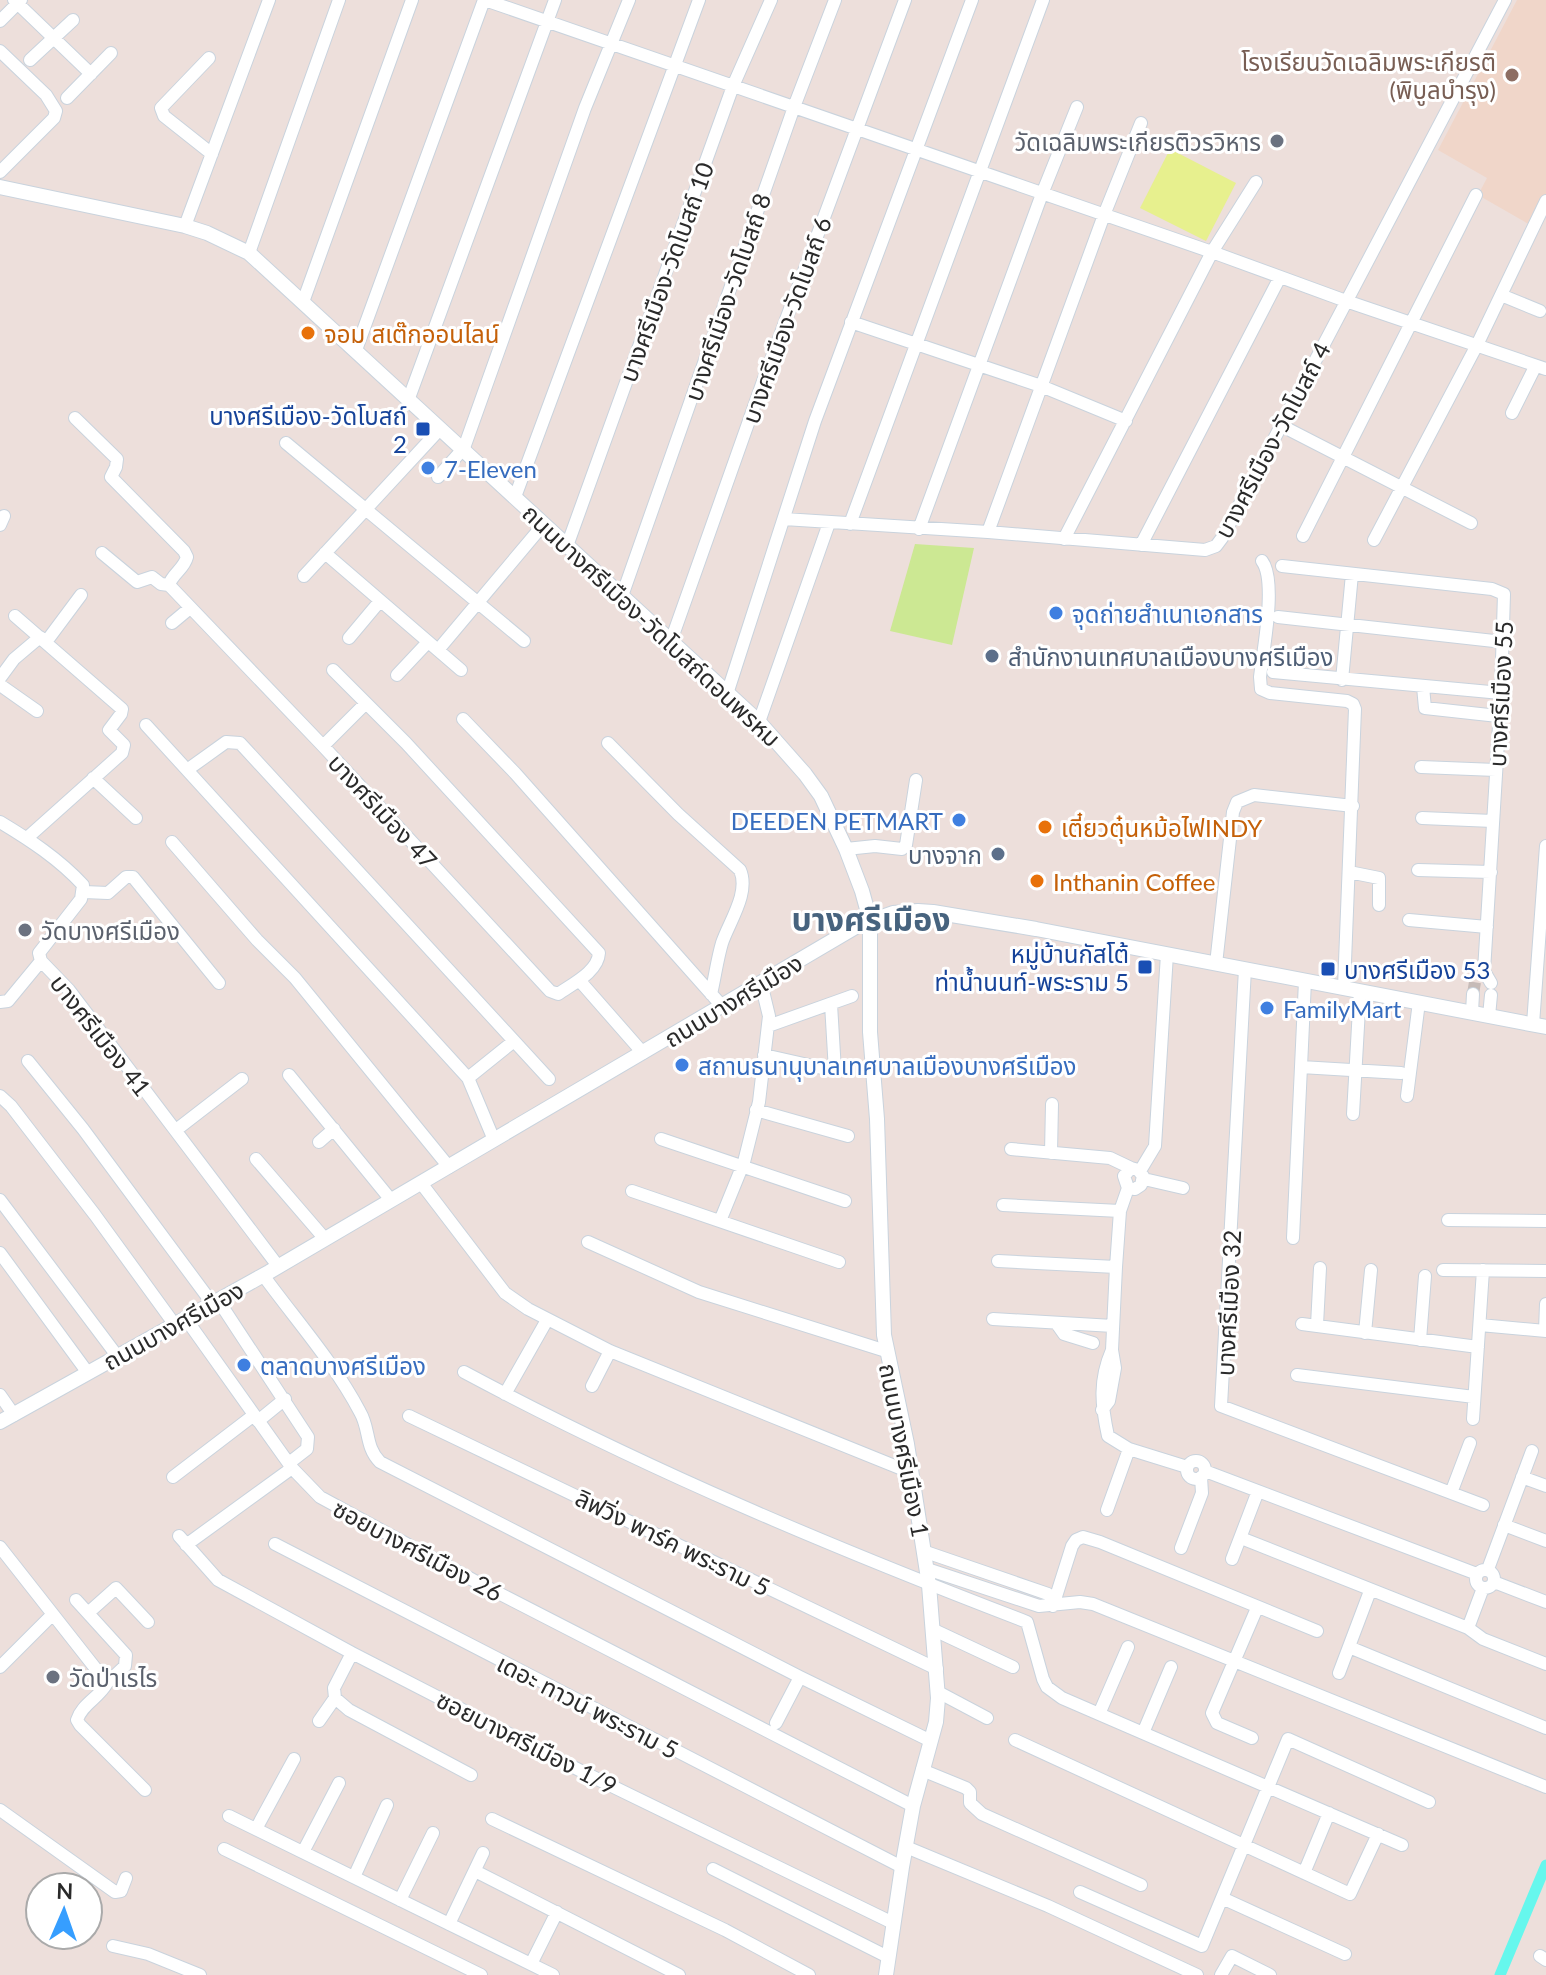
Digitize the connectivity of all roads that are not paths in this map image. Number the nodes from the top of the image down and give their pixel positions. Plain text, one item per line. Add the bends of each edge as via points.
1 (269, 0) edge
2 (339, 0) edge
3 (412, 0) edge
4 (484, 0) edge
5 (555, 0) edge
6 (629, 0) edge
7 (699, 0) edge
8 (771, 0) edge
9 (835, 0) edge
10 (905, 0) edge
11 (972, 0) edge
12 (1043, 0) edge
13 (1505, 0) edge
14 (17, 1) edge
15 (73, 20) dead end
16 (0, 21) edge
17 (547, 22) junction
18 (54, 38) junction
19 (612, 44) junction
20 (0, 51) edge
21 (111, 53) dead end
22 (209, 58) dead end
23 (30, 60) dead end
24 (674, 66) junction
25 (91, 74) junction
26 (733, 86) junction
27 (67, 98) dead end
28 (794, 107) junction
29 (1077, 107) dead end
30 (1141, 123) dead end
31 (856, 129) junction
32 (914, 149) junction
33 (212, 154) junction
34 (978, 171) junction
35 (0, 172) edge
36 (1256, 182) dead end
37 (0, 187) edge
38 (1042, 194) junction
39 (1476, 195) dead end
40 (1546, 201) edge
41 (1104, 215) junction
42 (185, 226) junction
43 (1212, 252) junction
44 (249, 253) junction
45 (1280, 277) junction
46 (1501, 295) junction
47 (1346, 301) junction
48 (303, 302) junction
49 (1540, 311) dead end
50 (851, 322) junction
51 (1411, 323) junction
52 (916, 343) junction
53 (1477, 345) junction
54 (356, 350) junction
55 (979, 365) junction
56 (1540, 368) edge
57 (1041, 386) junction
58 (409, 398) junction
59 (1512, 413) dead end
60 (75, 418) dead end
61 (1126, 421) junction
62 (1280, 425) junction
63 (440, 429) junction
64 (286, 443) dead end
65 (464, 448) junction
66 (1344, 456) junction
67 (438, 477) dead end
68 (1402, 487) junction
69 (515, 497) junction
70 (366, 510) junction
71 (784, 519) junction
72 (829, 523) junction
73 (1471, 523) dead end
74 (850, 524) junction
75 (543, 525) junction
76 (919, 529) junction
77 (988, 532) junction
78 (1303, 536) dead end
79 (1064, 539) junction
80 (1374, 540) dead end
81 (1141, 545) junction
82 (567, 546) junction
83 (102, 553) dead end
84 (325, 553) junction
85 (1262, 561) dead end
86 (1282, 566) dead end
87 (1352, 574) junction
88 (304, 576) dead end
89 (169, 585) junction
90 (81, 595) dead end
91 (622, 596) junction
92 (380, 601) junction
93 (479, 602) junction
94 (190, 608) junction
95 (15, 616) dead end
96 (1278, 617) dead end
97 (172, 623) dead end
98 (1347, 624) junction
99 (349, 638) dead end
100 (43, 640) junction
101 (524, 641) dead end
102 (671, 641) junction
103 (1503, 642) junction
104 (433, 646) junction
105 (333, 670) dead end
106 (461, 670) dead end
107 (1273, 672) dead end
108 (397, 675) dead end
109 (0, 678) edge
110 (1342, 680) junction
111 (0, 685) edge
112 (1423, 687) junction
113 (1501, 693) junction
114 (727, 694) junction
115 (365, 704) junction
116 (37, 711) dead end
117 (1498, 716) junction
118 (463, 719) dead end
119 (759, 722) junction
120 (146, 725) dead end
121 (608, 743) dead end
122 (323, 746) junction
123 (1421, 767) dead end
124 (187, 770) junction
125 (1496, 770) junction
126 (93, 778) junction
127 (916, 780) dead end
128 (1353, 806) junction
129 (136, 818) dead end
130 (1422, 818) dead end
131 (1493, 821) junction
132 (0, 822) edge
133 (27, 838) junction
134 (172, 842) dead end
135 (1546, 846) edge
136 (846, 849) junction
137 (1418, 870) dead end
138 (1349, 872) junction
139 (1491, 872) junction
140 (84, 892) junction
141 (1379, 905) dead end
142 (870, 920) junction
143 (1409, 920) dead end
144 (1487, 927) junction
145 (1167, 954) junction
146 (41, 961) junction
147 (1216, 964) junction
148 (1245, 969) junction
149 (1484, 971) junction
150 (579, 980) junction
151 (1305, 981) junction
152 (219, 983) dead end
153 (761, 983) junction
154 (1344, 987) junction
155 (1360, 991) junction
156 (711, 994) junction
157 (852, 996) dead end
158 (0, 1002) edge
159 (1419, 1002) junction
160 (831, 1004) junction
161 (722, 1006) junction
162 (1472, 1012) junction
163 (1489, 1016) junction
164 (768, 1026) junction
165 (1540, 1026) edge
166 (514, 1041) junction
167 (643, 1053) junction
168 (764, 1055) junction
169 (28, 1061) dead end
170 (1301, 1067) junction
171 (1357, 1070) junction
172 (1401, 1073) dead end
173 (289, 1075) dead end
174 (468, 1078) junction
175 (242, 1079) dead end
176 (549, 1079) dead end
177 (0, 1096) edge
178 (1407, 1096) dead end
179 (1052, 1104) dead end
180 (756, 1110) junction
181 (1353, 1114) dead end
182 (334, 1129) junction
183 (176, 1130) junction
184 (848, 1136) dead end
185 (661, 1139) dead end
186 (494, 1140) junction
187 (319, 1142) dead end
188 (1011, 1149) dead end
189 (1051, 1153) junction
190 (256, 1159) dead end
191 (742, 1166) junction
192 (449, 1167) junction
193 (1138, 1173) junction
194 (421, 1183) junction
195 (1183, 1188) dead end
196 (632, 1191) dead end
197 (0, 1200) edge
198 (391, 1200) junction
199 (845, 1201) dead end
200 (1003, 1205) dead end
201 (1120, 1211) junction
202 (1448, 1220) dead end
203 (720, 1221) junction
204 (1546, 1221) edge
205 (1293, 1238) dead end
206 (325, 1239) junction
207 (588, 1242) dead end
208 (0, 1253) edge
209 (998, 1261) dead end
210 (839, 1262) dead end
211 (278, 1266) junction
212 (1116, 1267) junction
213 (1320, 1268) dead end
214 (1371, 1270) dead end
215 (1443, 1270) dead end
216 (1483, 1270) junction
217 (1546, 1271) edge
218 (263, 1275) junction
219 (1425, 1276) dead end
220 (215, 1302) junction
221 (1546, 1304) edge
222 (993, 1319) dead end
223 (547, 1320) junction
224 (181, 1322) junction
225 (1057, 1324) junction
226 (1302, 1324) dead end
227 (1317, 1325) junction
228 (1480, 1325) junction
229 (1113, 1326) junction
230 (1545, 1331) edge
231 (1365, 1333) junction
232 (1420, 1340) junction
233 (1093, 1343) dead end
234 (1478, 1347) junction
235 (610, 1351) junction
236 (886, 1351) junction
237 (118, 1357) junction
238 (464, 1372) dead end
239 (88, 1373) junction
240 (1297, 1375) dead end
241 (592, 1386) dead end
242 (505, 1394) junction
243 (0, 1395) edge
244 (1474, 1397) junction
245 (285, 1399) junction
246 (409, 1416) dead end
247 (256, 1418) junction
248 (7, 1419) edge
249 (1473, 1419) dead end
250 (1470, 1443) dead end
251 (1129, 1449) junction
252 (1532, 1451) dead end
253 (290, 1466) junction
254 (912, 1473) junction
255 (1203, 1474) junction
256 (173, 1477) dead end
257 (1522, 1477) junction
258 (1546, 1486) edge
259 (1258, 1491) junction
260 (1451, 1493) junction
261 (1483, 1505) dead end
262 (1107, 1510) dead end
263 (1504, 1525) junction
264 (1241, 1538) junction
265 (1546, 1541) edge
266 (275, 1544) dead end
267 (0, 1547) edge
268 (1181, 1548) dead end
269 (923, 1551) junction
270 (1232, 1559) dead end
271 (927, 1569) junction
272 (1483, 1572) junction
273 (1062, 1578) junction
274 (929, 1585) junction
275 (1489, 1585) junction
276 (1370, 1591) junction
277 (76, 1600) dead end
278 (1050, 1600) junction
279 (1080, 1602) junction
280 (1546, 1602) edge
281 (1257, 1608) junction
282 (88, 1613) junction
283 (52, 1615) junction
284 (148, 1622) dead end
285 (1468, 1628) junction
286 (934, 1630) junction
287 (1317, 1631) dead end
288 (1128, 1647) dead end
289 (1349, 1647) junction
290 (352, 1653) junction
291 (1234, 1662) junction
292 (1546, 1664) edge
293 (0, 1667) edge
294 (1013, 1667) dead end
295 (1171, 1667) dead end
296 (937, 1669) junction
297 (1339, 1673) dead end
298 (800, 1677) junction
299 (107, 1683) junction
300 (938, 1692) junction
301 (335, 1698) junction
302 (1099, 1714) junction
303 (987, 1718) dead end
304 (319, 1721) dead end
305 (776, 1723) dead end
306 (1546, 1728) edge
307 (1143, 1733) junction
308 (1252, 1738) dead end
309 (1015, 1740) dead end
310 (931, 1741) junction
311 (294, 1759) dead end
312 (922, 1770) junction
313 (471, 1775) dead end
314 (339, 1783) dead end
315 (1269, 1787) junction
316 (1546, 1787) edge
317 (145, 1790) dead end
318 (1429, 1802) dead end
319 (387, 1805) dead end
320 (913, 1806) junction
321 (0, 1810) edge
322 (1329, 1813) junction
323 (229, 1816) dead end
324 (492, 1819) dead end
325 (256, 1829) junction
326 (433, 1833) dead end
327 (1378, 1834) junction
328 (1402, 1845) dead end
329 (1244, 1846) junction
330 (906, 1847) junction
331 (224, 1849) dead end
332 (303, 1852) junction
333 (483, 1853) dead end
334 (902, 1867) junction
335 (713, 1869) dead end
336 (475, 1871) junction
337 (1304, 1873) junction
338 (354, 1877) junction
339 (126, 1878) dead end
340 (1141, 1885) dead end
341 (1080, 1892) dead end
342 (1222, 1898) junction
343 (400, 1900) junction
344 (557, 1912) junction
345 (893, 1923) junction
346 (449, 1924) junction
347 (113, 1946) dead end
348 (1345, 1954) dead end
349 (888, 1957) junction
350 (531, 1964) junction
351 (200, 1975) edge
352 (481, 1975) edge
353 (553, 1975) edge
354 (679, 1975) edge
355 (809, 1975) edge
356 (886, 1975) edge
357 (1197, 1975) edge
358 (1221, 1975) edge
359 (1270, 1975) edge

1 - 33 street
2 - 44 street
3 - 48 street
4 - 17 street
4 - 54 street
5 - 17 street
6 - 19 street
7 - 24 street
8 - 26 street, บางศรีเมือง-วัดโบสถ์ 10
9 - 28 street, บางศรีเมือง-วัดโบสถ์ 8
10 - 31 street, บางศรีเมือง-วัดโบสถ์ 6
11 - 32 street
12 - 34 street
13 - 47 street, บางศรีเมือง-วัดโบสถ์ 4
14 - 16 street
14 - 18 street
15 - 18 street
17 - 19 street
17 - 58 street
18 - 23 street
18 - 25 street
19 - 24 street
19 - 65 street
20 - 35 street via 56,111
21 - 25 street
22 - 33 street via 161,108
24 - 26 street
24 - 69 street
25 - 27 street
26 - 28 street
26 - 82 street, บางศรีเมือง-วัดโบสถ์ 10
28 - 31 street
28 - 91 street, บางศรีเมือง-วัดโบสถ์ 8
29 - 38 street
30 - 41 street
31 - 32 street
31 - 102 street, บางศรีเมือง-วัดโบสถ์ 6
32 - 34 street
32 - 50 street
33 - 42 street
34 - 38 street
34 - 52 street
36 - 43 street
37 - 42 street, ถนนบางศรีเมือง-วัดโบสถ์ดอนพรหม
38 - 41 street
38 - 55 street
39 - 51 street
40 - 46 street
41 - 43 street
41 - 57 street
42 - 44 street, ถนนบางศรีเมือง-วัดโบสถ์ดอนพรหม
43 - 45 street
43 - 61 street
44 - 48 street, ถนนบางศรีเมือง-วัดโบสถ์ดอนพรหม
45 - 47 street
45 - 81 street
46 - 49 street
46 - 53 street
47 - 51 street
47 - 62 street, บางศรีเมือง-วัดโบสถ์ 4
48 - 54 street, ถนนบางศรีเมือง-วัดโบสถ์ดอนพรหม
50 - 52 street
50 - 71 street
51 - 53 street
51 - 66 street
52 - 55 street
52 - 74 street
53 - 56 street
53 - 68 street
54 - 58 street, ถนนบางศรีเมือง-วัดโบสถ์ดอนพรหม
55 - 57 street
55 - 76 street
56 - 59 street
57 - 61 street
57 - 77 street
58 - 63 street, ถนนบางศรีเมือง-วัดโบสถ์ดอนพรหม
60 - 89 street via 117,459 111,477 184,551 186,563
61 - 79 street
62 - 66 street
62 - 81 street, บางศรีเมือง-วัดโบสถ์ 4 via 1216,546 1205,550
63 - 65 street, ถนนบางศรีเมือง-วัดโบสถ์ดอนพรหม
63 - 70 street
64 - 70 street
65 - 67 street
65 - 69 street, ถนนบางศรีเมือง-วัดโบสถ์ดอนพรหม
66 - 68 street
66 - 78 street
68 - 73 street
68 - 80 street
69 - 75 street, ถนนบางศรีเมือง-วัดโบสถ์ดอนพรหม
70 - 84 street
70 - 93 street
71 - 72 street, บางศรีเมือง-วัดโบสถ์ 4
71 - 114 street
72 - 74 street, บางศรีเมือง-วัดโบสถ์ 4
72 - 119 street
74 - 76 street, บางศรีเมือง-วัดโบสถ์ 4
75 - 82 street, ถนนบางศรีเมือง-วัดโบสถ์ดอนพรหม
75 - 93 street
76 - 77 street, บางศรีเมือง-วัดโบสถ์ 4
77 - 79 street, บางศรีเมือง-วัดโบสถ์ 4
79 - 81 street, บางศรีเมือง-วัดโบสถ์ 4
82 - 91 street, ถนนบางศรีเมือง-วัดโบสถ์ดอนพรหม
83 - 89 street via 137,582 152,577
84 - 88 street
84 - 92 street
85 - 128 street via 1269,583 1261,689 1353,704
86 - 87 street, บางศรีเมือง 55
87 - 98 street
87 - 103 street, บางศรีเมือง 55 via 1499,590 1504,594
89 - 94 street, บางศรีเมือง 47
90 - 100 street
91 - 102 street, ถนนบางศรีเมือง-วัดโบสถ์ดอนพรหม
92 - 99 street
92 - 104 street
93 - 101 street
93 - 104 street
94 - 97 street
94 - 122 street, บางศรีเมือง 47
95 - 100 street
96 - 98 street
98 - 103 street
98 - 110 street
100 - 109 street via 14,659
100 - 126 street via 122,709 109,730 124,749
102 - 114 street, ถนนบางศรีเมือง-วัดโบสถ์ดอนพรหม
103 - 113 street, บางศรีเมือง 55
104 - 106 street
104 - 108 street
105 - 115 street
107 - 110 street
110 - 112 street
111 - 116 street
112 - 113 street
112 - 117 street via 1425,708
113 - 117 street, บางศรีเมือง 55
114 - 119 street, ถนนบางศรีเมือง-วัดโบสถ์ดอนพรหม
115 - 122 street
115 - 150 street via 599,953
117 - 125 street, บางศรีเมือง 55
118 - 156 street
119 - 136 street, ถนนบางศรีเมือง-วัดโบสถ์ดอนพรหม via 821,796
120 - 124 street
121 - 156 street via 743,877
122 - 150 street, บางศรีเมือง 47 via 550,991 558,994
123 - 125 street
124 - 166 street via 226,742 240,743
124 - 174 street
125 - 131 street, บางศรีเมือง 55
126 - 129 street
126 - 133 street
127 - 136 street via 902,849
128 - 138 street
128 - 147 street via 1254,795 1237,802
130 - 131 street
131 - 139 street, บางศรีเมือง 55
132 - 133 street
133 - 140 street via 68,869
134 - 192 street via 295,978
135 - 165 street
136 - 142 street, ถนนบางศรีเมือง-วัดโบสถ์ดอนพรหม
137 - 139 street
138 - 141 street via 1379,878
138 - 154 street
139 - 144 street, บางศรีเมือง 55
140 - 146 street, บางศรีเมือง 41 via 39,953
140 - 152 street via 108,893 133,877
142 - 145 street, ถนนบางศรีเมือง via 933,912
142 - 153 street, ถนนบางศรีเมือง
142 - 236 street, ถนนบางศรีเมือง 1 via 870,1032
143 - 144 street
144 - 149 street, บางศรีเมือง 55
145 - 147 street, ถนนบางศรีเมือง
145 - 193 street via 1155,1146
146 - 158 street via 8,1001
146 - 183 street, บางศรีเมือง 41
147 - 148 street, ถนนบางศรีเมือง
148 - 151 street, ถนนบางศรีเมือง
148 - 260 street, บางศรีเมือง 32 via 1221,1406
149 - 162 street via 1474,988
149 - 163 street via 1491,989
150 - 167 street
151 - 154 street, ถนนบางศรีเมือง
151 - 170 street
153 - 161 street, ถนนบางศรีเมือง
153 - 164 street
154 - 155 street, ถนนบางศรีเมือง
155 - 159 street, ถนนบางศรีเมือง
155 - 171 street
156 - 161 street
157 - 160 street
159 - 162 street, ถนนบางศรีเมือง
159 - 178 street
160 - 164 street
160 - 168 street via 835,1071
161 - 167 street, ถนนบางศรีเมือง
162 - 163 street, ถนนบางศรีเมือง
163 - 165 street, ถนนบางศรีเมือง
164 - 168 street
166 - 174 street
166 - 176 street
167 - 186 street, ถนนบางศรีเมือง
168 - 180 street
169 - 220 street
170 - 171 street
170 - 205 street
171 - 172 street
171 - 181 street
173 - 182 street
174 - 186 street
175 - 183 street
177 - 224 street, ซอยบางศรีเมือง 26
179 - 189 street
180 - 184 street
180 - 191 street
182 - 187 street
182 - 198 street
183 - 211 street, บางศรีเมือง 41
185 - 191 street
186 - 192 street, ถนนบางศรีเมือง
188 - 189 street
189 - 193 street via 1110,1158
190 - 206 street
191 - 199 street
191 - 203 street
192 - 194 street, ถนนบางศรีเมือง
193 - 195 street
193 - 201 street via 1139,1188 1128,1188
194 - 198 street, ถนนบางศรีเมือง
194 - 223 street via 505,1293
196 - 203 street
197 - 237 street
198 - 206 street, ถนนบางศรีเมือง
200 - 201 street
201 - 212 street
202 - 204 street
203 - 210 street
206 - 211 street, ถนนบางศรีเมือง
207 - 236 street via 699,1292
208 - 239 street
209 - 212 street
211 - 218 street, ถนนบางศรีเมือง
212 - 229 street
213 - 227 street
214 - 231 street
215 - 216 street
216 - 217 street
216 - 228 street
218 - 220 street, ถนนบางศรีเมือง
218 - 298 street via 351,1395 380,1462
219 - 232 street
220 - 224 street, ถนนบางศรีเมือง
220 - 245 street
221 - 230 street
222 - 225 street
223 - 235 street
223 - 242 street
224 - 237 street, ถนนบางศรีเมือง
224 - 247 street, ซอยบางศรีเมือง 26
225 - 229 street
225 - 233 street via 1064,1334
226 - 227 street
227 - 231 street
228 - 230 street
228 - 234 street
229 - 251 street via 1102,1410 1108,1436
231 - 232 street
232 - 234 street
234 - 244 street
235 - 241 street
235 - 254 street
236 - 254 street, ถนนบางศรีเมือง 1
237 - 239 street, ถนนบางศรีเมือง
238 - 242 street
239 - 248 street, ถนนบางศรีเมือง
240 - 244 street
242 - 274 street via 759,1515
243 - 248 street
244 - 249 street
245 - 247 street
245 - 253 street via 309,1444
246 - 296 street, ลิฟวิ่ง พาร์ค พระราม 5
247 - 253 street, ซอยบางศรีเมือง 26
247 - 256 street
250 - 260 street
251 - 255 street via 1187,1467 1190,1478
251 - 262 street
252 - 257 street
253 - 290 street, ซอยบางศรีเมือง 1/9 via 183,1540 218,1580
253 - 320 street, ซอยบางศรีเมือง 26 via 339,1509
254 - 269 street, ถนนบางศรีเมือง 1
255 - 259 street
255 - 268 street via 1202,1493
257 - 258 street
257 - 263 street
259 - 264 street
259 - 272 street
260 - 261 street, บางศรีเมือง 32
263 - 265 street
263 - 272 street
264 - 270 street
264 - 276 street
266 - 334 street, เดอะ ทาวน์ พระราม 5
267 - 283 street
269 - 271 street, ถนนบางศรีเมือง 1
269 - 278 street
271 - 274 street, ถนนบางศรีเมือง 1
271 - 278 street via 1039,1606
272 - 275 street via 1476,1581
273 - 278 street
273 - 279 street
273 - 281 street via 1072,1546 1083,1537
274 - 286 street, ถนนบางศรีเมือง 1
274 - 302 street via 1027,1622 1047,1687
275 - 280 street
275 - 285 street
276 - 285 street
276 - 289 street
277 - 282 street
278 - 279 street
279 - 291 street
281 - 287 street
281 - 291 street
282 - 284 street via 116,1588
282 - 299 street via 126,1655 125,1666
283 - 293 street
283 - 299 street
285 - 292 street
286 - 294 street
286 - 296 street, ถนนบางศรีเมือง 1
288 - 302 street
289 - 297 street
289 - 306 street
290 - 301 street via 334,1688
290 - 345 street, ซอยบางศรีเมือง 1/9
291 - 308 street via 1212,1713 1217,1723
291 - 316 street
295 - 307 street
296 - 300 street, ถนนบางศรีเมือง 1
298 - 305 street
298 - 310 street
299 - 317 street via 77,1720
300 - 303 street
300 - 310 street, ถนนบางศรีเมือง 1
301 - 304 street
301 - 313 street
302 - 307 street
307 - 315 street
309 - 329 street
310 - 312 street, ถนนบางศรีเมือง 1
311 - 325 street
312 - 320 street, ถนนบางศรีเมือง 1
312 - 340 street via 966,1788 970,1803 982,1814
314 - 332 street
315 - 318 street via 1288,1739
315 - 322 street
315 - 329 street
319 - 338 street
320 - 330 street, ถนนบางศรีเมือง 1
321 - 339 street via 115,1892 121,1891
322 - 327 street
322 - 337 street
323 - 325 street
324 - 355 street
325 - 332 street
326 - 343 street
327 - 328 street
327 - 337 street via 1350,1894
329 - 337 street
329 - 342 street
330 - 334 street, ถนนบางศรีเมือง 1
330 - 357 street
331 - 352 street
332 - 338 street
333 - 336 street
334 - 345 street, ถนนบางศรีเมือง 1
335 - 349 street
336 - 344 street
336 - 346 street
338 - 343 street
341 - 342 street via 1202,1946
342 - 348 street
343 - 346 street
344 - 350 street
344 - 354 street
345 - 349 street, ถนนบางศรีเมือง 1
346 - 350 street
347 - 351 street
349 - 356 street, ถนนบางศรีเมือง 1
350 - 353 street
358 - 359 street via 1232,1956

